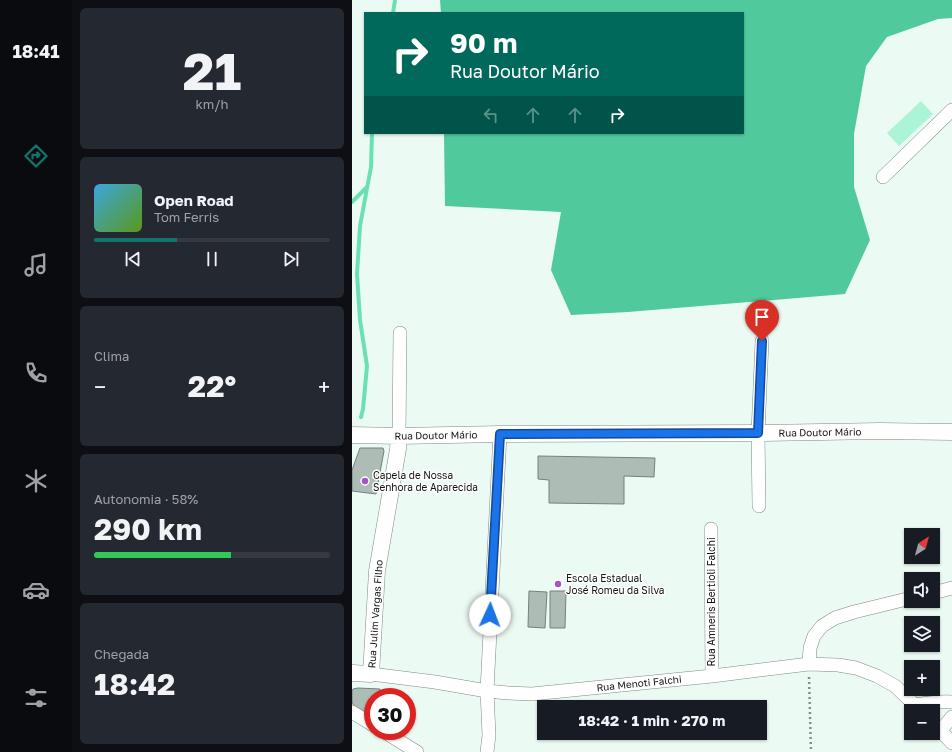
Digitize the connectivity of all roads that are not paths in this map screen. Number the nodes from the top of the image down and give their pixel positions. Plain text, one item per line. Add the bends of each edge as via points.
1 (952, 111) edge
2 (883, 176) dead end
3 (400, 332) dead end
4 (762, 341) dead end
5 (952, 432) edge
6 (758, 433) junction
7 (500, 434) junction
8 (352, 435) edge
9 (399, 436) junction
10 (759, 506) dead end
11 (711, 529) dead end
12 (952, 588) edge
13 (940, 591) edge
14 (904, 600) edge
15 (809, 664) junction
16 (352, 673) edge
17 (371, 674) junction
18 (712, 676) junction
19 (487, 691) junction
20 (952, 702) edge
21 (914, 704) edge
22 (930, 704) edge
23 (352, 712) edge
24 (952, 717) edge
25 (364, 719) edge
26 (940, 725) edge
27 (940, 730) edge
28 (490, 735) junction
29 (398, 740) edge
30 (952, 743) edge
31 (417, 752) edge
32 (487, 752) edge
33 (496, 752) edge

1 - 2 street
3 - 9 street
4 - 6 street
5 - 6 street, Rua Doutor Mário
6 - 7 street, Rua Doutor Mário
6 - 10 street
7 - 9 street, Rua Doutor Mário
7 - 19 street
8 - 9 street, Rua Doutor Mário
9 - 17 street, Rua Julim Vargas Filho via 377,571
11 - 18 street, Rua Amneris Bertioli Falchi
12 - 13 street
14 - 15 street via 841,616 822,626 814,636
15 - 18 street, Rua Menoti Falchi
15 - 21 street, Rua Menoti Falchi via 856,668 877,676 895,686
16 - 17 street, Rua Menoti Falchi
17 - 19 street, Rua Menoti Falchi
18 - 19 street, Rua Menoti Falchi via 532,694
19 - 28 street
20 - 22 street
23 - 25 street
24 - 26 street
27 - 30 street
28 - 32 street
28 - 33 street
29 - 31 street

